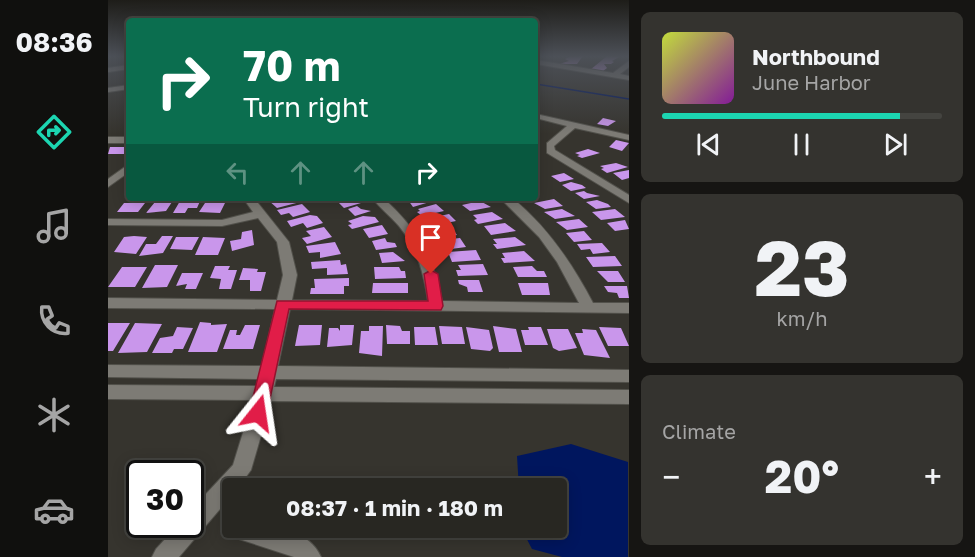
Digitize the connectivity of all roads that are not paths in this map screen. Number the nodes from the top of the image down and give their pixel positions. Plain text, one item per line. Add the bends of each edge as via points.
1 (126, 87) edge
2 (108, 90) edge
3 (538, 116) edge
4 (573, 125) junction
5 (628, 138) edge
6 (108, 140) edge
7 (126, 140) edge
8 (126, 169) edge
9 (108, 184) edge
10 (628, 200) edge
11 (250, 201) edge
12 (380, 201) edge
13 (508, 201) edge
14 (260, 214) junction
15 (108, 222) edge
16 (108, 303) edge
17 (282, 305) junction
18 (436, 306) junction
19 (589, 308) junction
20 (628, 308) edge
21 (108, 371) edge
22 (268, 373) junction
23 (628, 376) edge
24 (108, 392) edge
25 (264, 394) junction
26 (628, 397) edge
27 (271, 538) edge
28 (164, 557) edge
29 (309, 557) edge

1 - 2 street
3 - 4 street
4 - 5 street
4 - 10 street via 550,145 550,152
6 - 7 street
8 - 9 street
11 - 14 street
12 - 18 street via 409,228 421,249 431,274
13 - 19 street via 549,240
14 - 15 street via 222,223
14 - 17 street via 288,256 290,275
16 - 17 street
17 - 18 street
17 - 22 street
18 - 19 street
19 - 20 street
21 - 22 street
22 - 23 street
22 - 25 street
24 - 25 street
25 - 26 street
25 - 28 street via 241,470
27 - 29 street via 300,547

